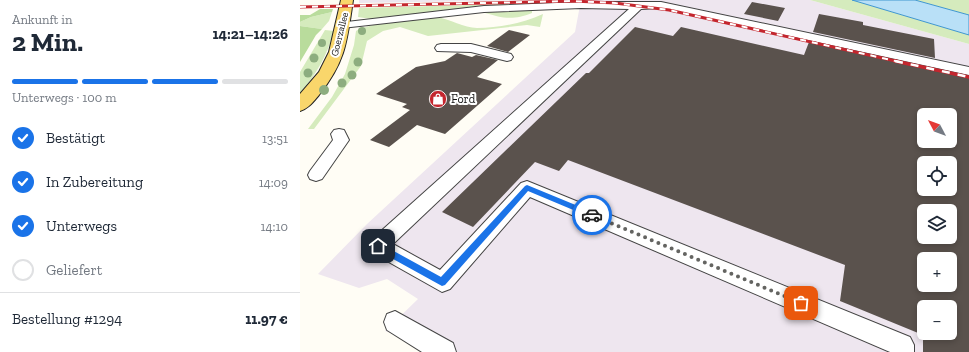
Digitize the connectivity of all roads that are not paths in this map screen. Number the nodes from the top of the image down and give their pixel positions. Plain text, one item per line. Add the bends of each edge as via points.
1 (347, 0) edge
2 (638, 6) junction
3 (342, 25) junction
4 (485, 39) dead end
5 (441, 48) dead end
6 (471, 48) junction
7 (507, 57) dead end
8 (969, 71) edge
9 (300, 105) edge
10 (338, 134) dead end
11 (316, 175) dead end
12 (395, 322) dead end
13 (444, 352) edge
14 (902, 352) edge

1 - 3 main road, Goerzallee
2 - 3 lane via 581,5 484,9
2 - 8 lane via 661,5
2 - 14 lane via 378,246 442,282 527,188 902,346
3 - 9 main road, Goerzallee via 337,51 330,66 322,80
4 - 6 lane
5 - 6 lane
6 - 7 lane
10 - 11 lane via 341,140
12 - 13 lane

